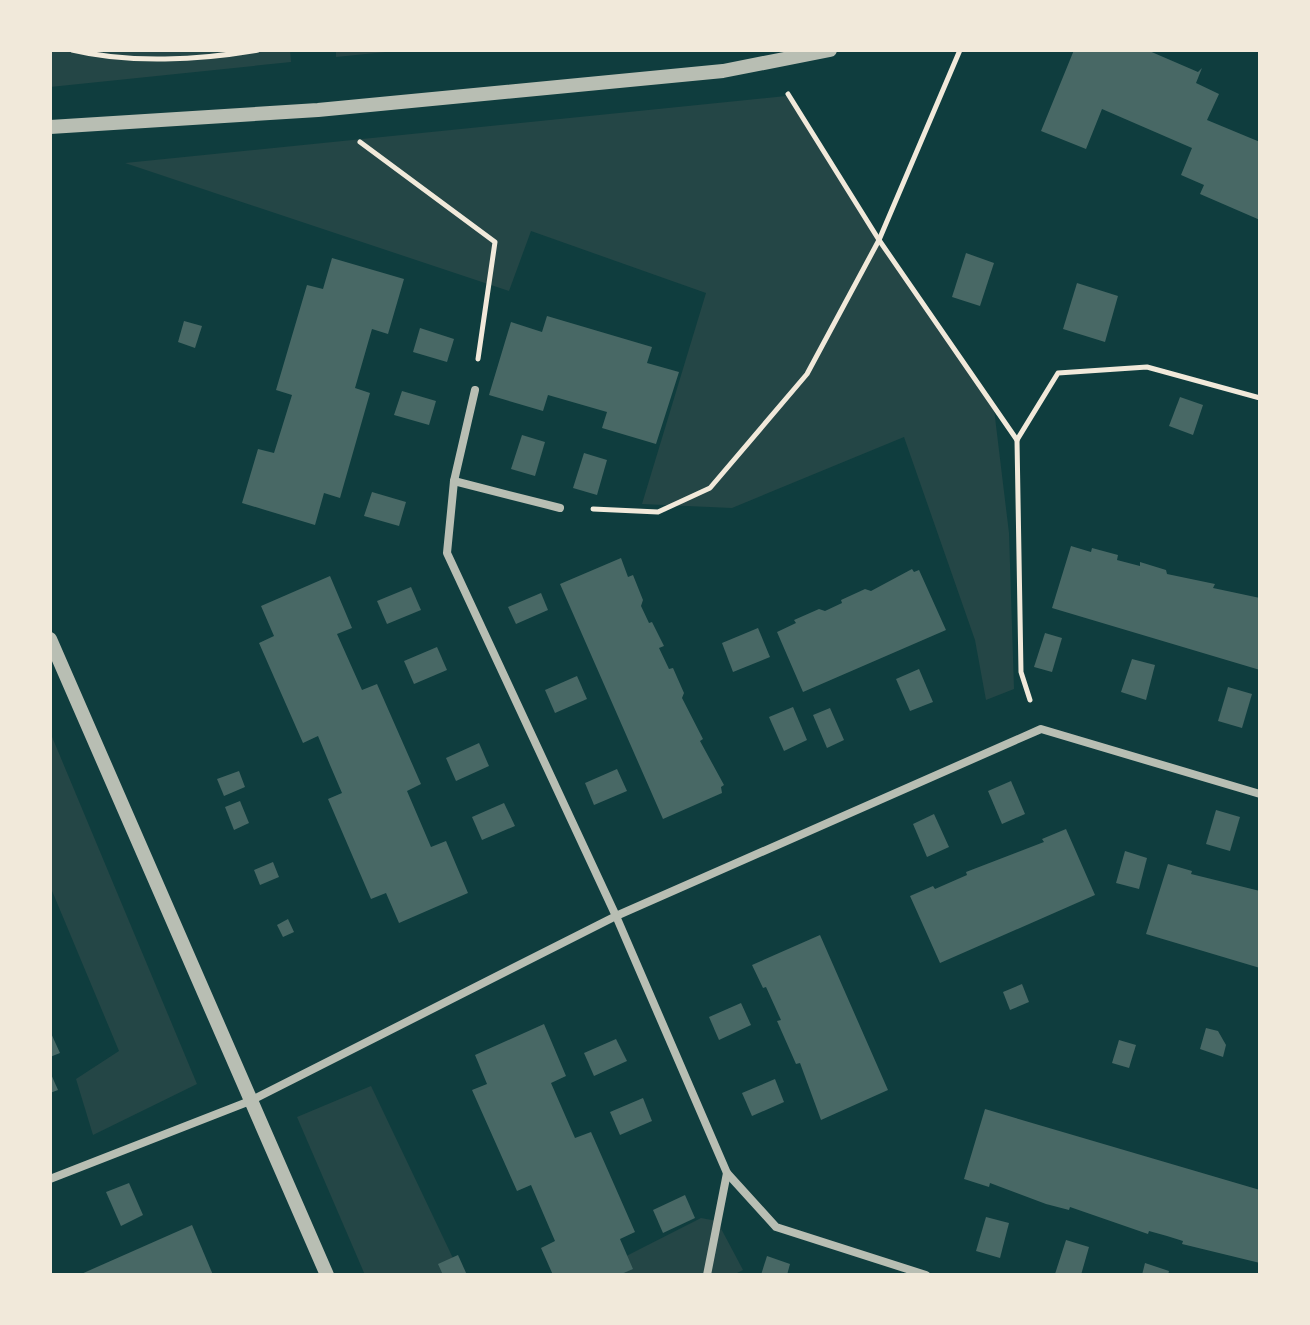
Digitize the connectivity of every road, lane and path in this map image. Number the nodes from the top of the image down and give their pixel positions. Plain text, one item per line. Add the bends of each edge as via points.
1 (72, 50) edge
2 (258, 50) edge
3 (830, 50) edge
4 (960, 50) edge
5 (768, 62) junction
6 (318, 110) junction
7 (50, 127) edge
8 (879, 240) junction
9 (475, 390) joint
10 (1260, 398) edge
11 (1017, 440) junction
12 (454, 481) junction
13 (560, 508) joint
14 (50, 639) edge
15 (1041, 729) junction
16 (1260, 794) edge
17 (616, 916) junction
18 (250, 1101) junction
19 (727, 1173) junction
20 (50, 1179) edge
21 (327, 1275) edge
22 (707, 1275) edge
23 (926, 1275) edge

1 - 2 path via 212,58
3 - 5 street
4 - 8 path
5 - 6 street via 723,71
5 - 8 path
6 - 7 street
6 - 9 path via 495,242
8 - 11 path
8 - 13 path via 807,374 710,488 658,512
9 - 12 street
10 - 11 path via 1147,367 1058,373
11 - 15 path via 1021,672
12 - 13 street
12 - 17 street via 447,553
14 - 18 street
15 - 16 street
15 - 17 street
17 - 18 street
17 - 19 street
18 - 20 street
18 - 21 street
19 - 22 street
19 - 23 street via 776,1227

